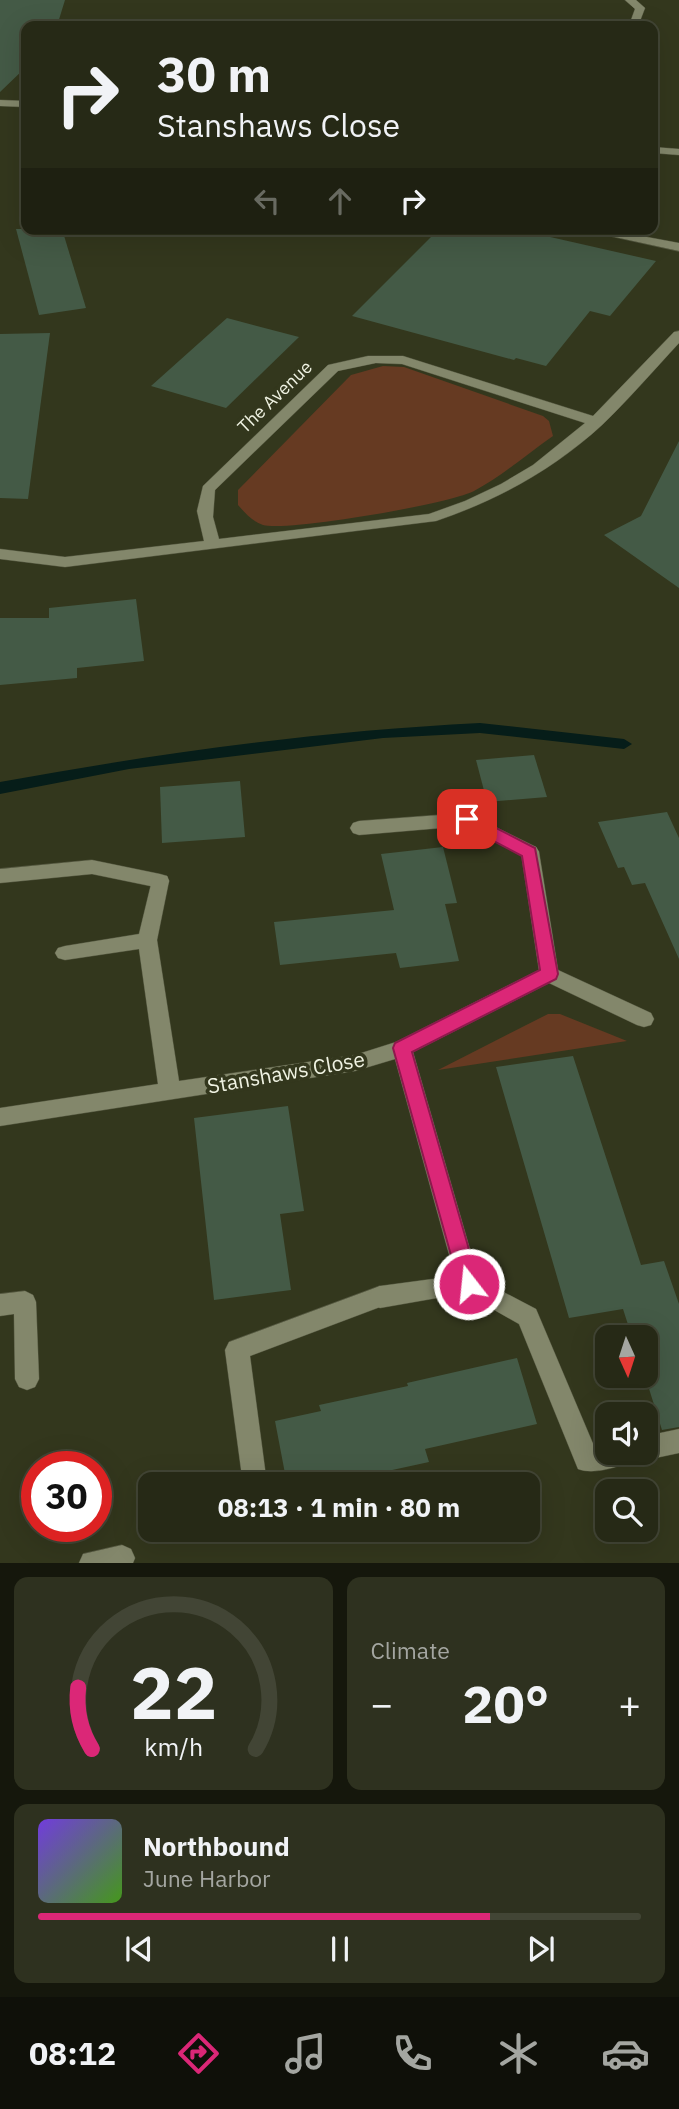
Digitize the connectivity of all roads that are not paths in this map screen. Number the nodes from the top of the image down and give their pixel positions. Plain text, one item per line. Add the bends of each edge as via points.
1 (630, 0) edge
2 (635, 21) edge
3 (0, 103) edge
4 (21, 104) edge
5 (658, 150) edge
6 (679, 152) edge
7 (616, 235) edge
8 (679, 247) edge
9 (679, 335) edge
10 (597, 422) junction
11 (213, 544) junction
12 (0, 554) edge
13 (359, 828) dead end
14 (0, 876) edge
15 (147, 940) junction
16 (65, 953) dead end
17 (549, 974) junction
18 (644, 1019) dead end
19 (402, 1048) junction
20 (170, 1093) junction
21 (0, 1117) edge
22 (469, 1284) junction
23 (0, 1305) edge
24 (27, 1379) dead end
25 (679, 1441) edge
26 (658, 1445) edge
27 (595, 1458) edge
28 (253, 1472) edge
29 (122, 1558) dead end
30 (92, 1563) edge

1 - 2 street via 640,8
3 - 4 street
5 - 6 street
7 - 8 street
9 - 10 street
10 - 11 street via 525,479 460,510 431,518
10 - 11 street, The Avenue via 403,360 352,360 333,368 208,489 204,520
11 - 12 street via 65,562
13 - 17 street via 467,819 530,852
14 - 15 street via 92,867 160,881
15 - 16 street
15 - 20 street
17 - 18 street
17 - 19 street, Stanshaws Close
19 - 20 street, Stanshaws Close via 355,1063
19 - 22 street
20 - 21 street, Stanshaws Close
22 - 27 street via 528,1317 587,1460
22 - 28 street via 380,1297 237,1350
23 - 24 street via 25,1302
25 - 26 street
29 - 30 street

